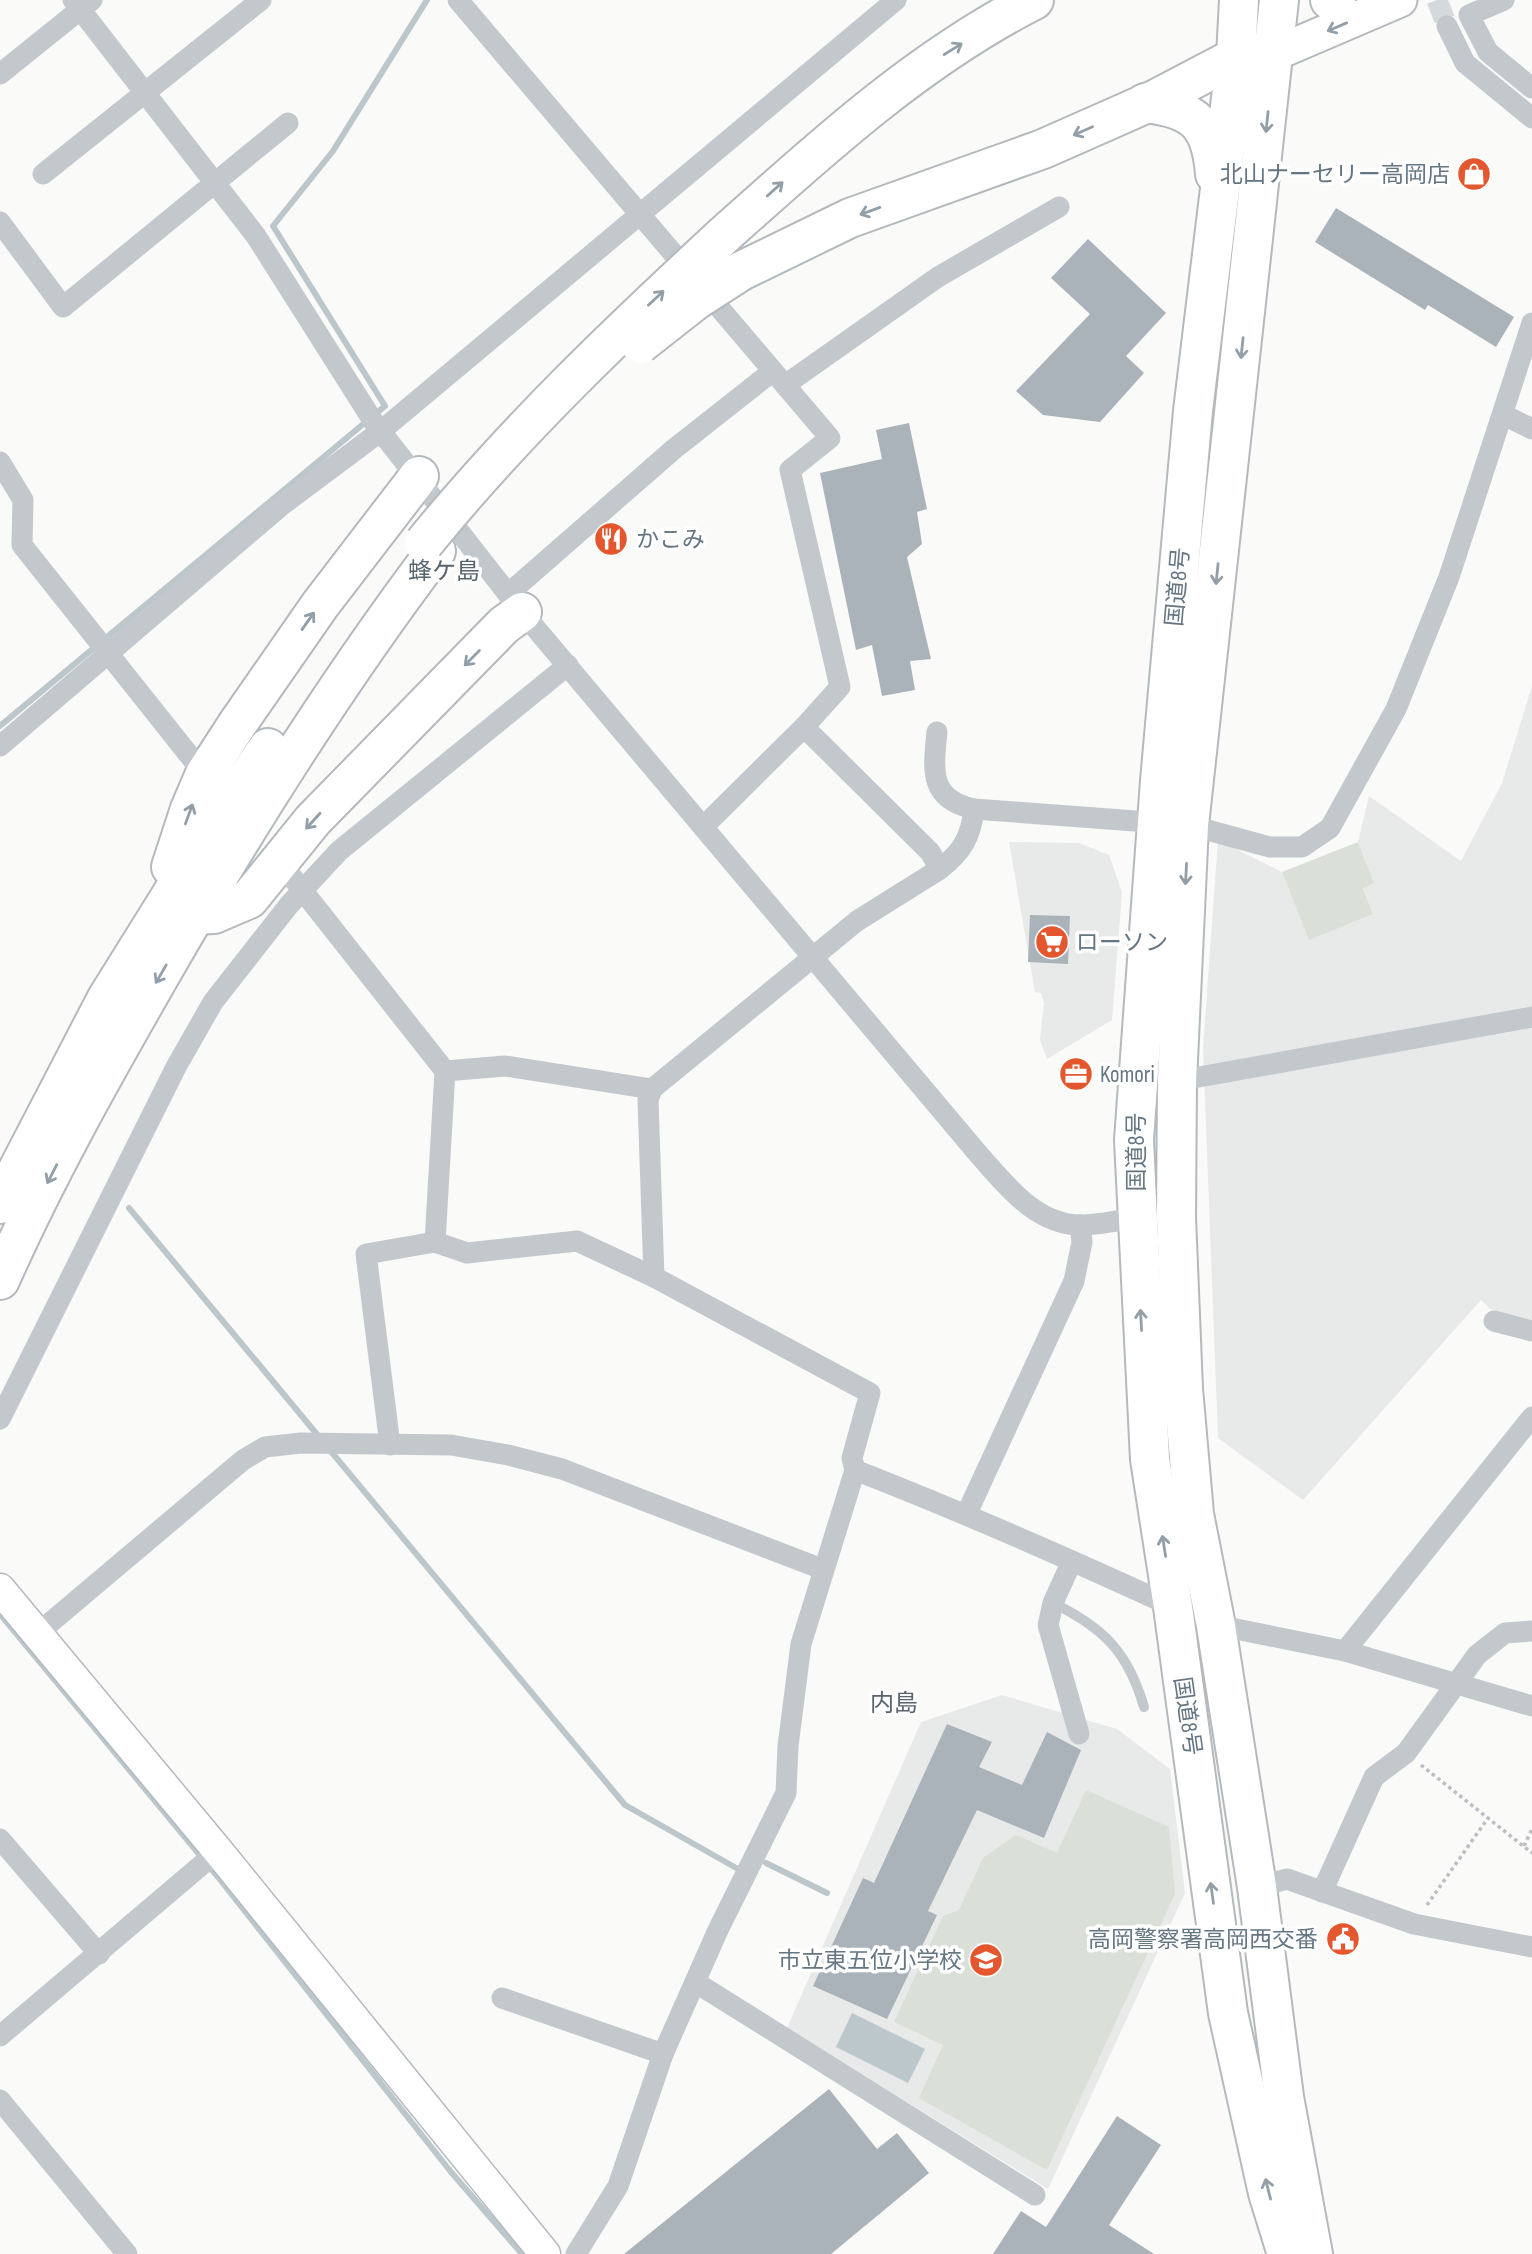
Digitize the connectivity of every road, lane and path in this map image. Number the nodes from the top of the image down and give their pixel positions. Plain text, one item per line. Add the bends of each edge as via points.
1 (261, 0) edge
2 (458, 0) edge
3 (896, 0) edge
4 (1239, 0) edge
5 (1264, 0) edge
6 (1279, 0) edge
7 (1330, 0) edge
8 (1336, 0) edge
9 (1400, 0) edge
10 (1504, 0) edge
11 (82, 3) edge
12 (1031, 3) edge
13 (1447, 26) tunnel mouth
14 (1275, 46) junction
15 (1236, 57) junction
16 (0, 74) edge
17 (1532, 89) edge
18 (145, 92) junction
19 (1145, 103) junction
20 (1532, 118) edge
21 (288, 123) dead end
22 (43, 174) dead end
23 (216, 182) junction
24 (1059, 207) dead end
25 (1217, 208) junction
26 (639, 216) junction
27 (0, 222) edge
28 (1532, 323) edge
29 (779, 378) junction
30 (1504, 415) junction
31 (374, 421) junction
32 (1532, 429) edge
33 (0, 462) edge
34 (419, 476) junction
35 (430, 547) junction
36 (515, 603) junction
37 (102, 645) junction
38 (568, 665) junction
39 (804, 727) junction
40 (937, 732) dead end
41 (0, 746) edge
42 (193, 760) dead end
43 (974, 809) junction
44 (1173, 824) junction
45 (703, 827) junction
46 (940, 869) junction
47 (288, 872) dead end
48 (303, 890) junction
49 (195, 915) junction
50 (139, 947) junction
51 (813, 959) junction
52 (107, 998) junction
53 (1532, 1017) edge
54 (445, 1071) junction
55 (1177, 1081) junction
56 (652, 1089) junction
57 (0, 1171) edge
58 (0, 1204) edge
59 (1136, 1219) junction
60 (1080, 1225) junction
61 (435, 1242) junction
62 (654, 1277) junction
63 (0, 1280) edge
64 (1494, 1321) dead end
65 (1532, 1331) edge
66 (1532, 1418) edge
67 (0, 1419) edge
68 (390, 1445) junction
69 (855, 1471) junction
70 (967, 1513) junction
71 (1071, 1563) junction
72 (822, 1569) junction
73 (0, 1589) edge
74 (1053, 1602) junction
75 (1173, 1607) junction
76 (1216, 1626) junction
77 (1532, 1631) edge
78 (38, 1633) junction
79 (1345, 1651) junction
80 (1457, 1684) junction
81 (1532, 1706) edge
82 (1144, 1707) dead end
83 (1079, 1734) dead end
84 (1406, 1753) junction
85 (1488, 1818) junction
86 (1532, 1829) edge
87 (0, 1839) edge
88 (1524, 1846) junction
89 (218, 1851) junction
90 (1532, 1853) edge
91 (1257, 1886) junction
92 (1322, 1892) junction
93 (1414, 1924) junction
94 (1532, 1947) edge
95 (99, 1954) junction
96 (695, 1982) junction
97 (502, 1998) dead end
98 (0, 2036) edge
99 (663, 2054) junction
100 (0, 2100) edge
101 (1035, 2195) dead end
102 (127, 2254) edge
103 (545, 2254) edge
104 (576, 2254) edge
105 (1287, 2254) edge
106 (1313, 2254) edge

1 - 18 street
2 - 26 street
3 - 26 street
4 - 15 highway, 国道8号
5 - 14 highway
6 - 14 highway, 国道8号
7 - 8 highway
9 -> 14 main road
10 - 17 street via 1469,15 1488,52
11 - 16 street
11 - 18 street
35 -> 12 highway, bridge via 471,485 547,404 724,235 871,107 943,55
13 - 20 street via 1465,63
14 - 15 highway
14 -> 44 highway, 国道8号
15 - 19 highway
15 - 25 highway, 国道8号
18 - 22 street
18 - 23 street
19 - 25 highway via 1174,106 1196,120 1212,145
19 -> 35 highway, bridge via 1043,149 850,218 741,271 620,360
21 - 23 street
23 - 27 street via 63,307
23 - 31 street via 256,236
24 - 29 street via 938,276
25 - 44 highway, 国道8号 via 1193,411
26 - 29 street
26 - 31 street
28 - 30 street
29 - 36 street via 674,449
29 - 39 street via 830,438 790,470 840,687
30 - 32 street
30 - 44 street via 1449,577 1396,709 1330,828 1301,847 1269,847
31 - 34 street
31 - 37 street via 282,505
33 - 37 street via 23,499 22,545
34 - 36 street
50 -> 34 highway via 160,903 205,774 320,605
35 - 49 highway via 335,688
35 - 50 highway via 283,726
36 - 38 street
36 -> 49 highway via 504,625 313,820 249,899 214,914
37 - 41 street
37 - 42 street
38 - 45 street
38 - 48 street via 339,851
39 - 45 street
39 - 46 street via 930,852
40 - 43 street via 934,762 939,790 954,804
43 - 44 street
43 - 46 street via 971,833 958,855
44 -> 55 highway, 国道8号
44 - 59 highway, 国道8号 via 1137,1073
45 - 51 street
46 - 51 street via 858,921
47 - 48 street
48 - 54 street
48 - 67 street via 213,1002
49 -> 63 highway via 81,1117
50 - 52 highway
51 - 56 street
51 - 60 street via 1021,1201 1052,1220
52 - 57 highway
52 - 58 highway
53 - 55 street
54 - 56 street via 505,1066
54 - 61 street
55 - 76 highway, 国道8号 via 1182,1389 1194,1514
56 - 62 street via 648,1100
59 - 60 street
75 -> 59 highway, 国道8号 via 1150,1459
60 - 70 street via 1082,1242 1074,1280
61 - 62 street via 467,1253 577,1241
61 - 68 street via 366,1254
62 - 69 street via 870,1393 852,1458
64 - 65 street
66 - 79 street
68 - 72 street via 451,1446 562,1469
68 - 78 street via 265,1447 243,1460
69 - 70 street
69 - 72 street
70 - 71 street
71 - 74 street
71 - 75 street
72 - 96 street via 801,1644 786,1793
73 - 78 street
74 - 82 lane via 1098,1629 1121,1651 1135,1675
74 - 83 street via 1048,1625
75 - 76 street
105 -> 75 highway, 国道8号 via 1268,2193 1228,2013
76 - 79 street
76 - 91 highway, 国道8号
77 - 80 street via 1505,1633 1477,1655
78 - 89 street
79 - 80 street
80 - 81 street
80 - 84 street
84 - 85 path
84 - 92 street via 1374,1777
85 - 88 path
85 - 93 path
86 - 88 path
87 - 95 street
88 - 90 path
89 - 95 street
89 - 103 street
91 - 92 street via 1287,1879
91 - 106 highway, 国道8号 via 1283,2097
92 - 93 street
93 - 94 street
95 - 98 street
96 - 99 street
96 - 101 street
97 - 99 street
99 - 104 street via 618,2186
100 - 102 street

